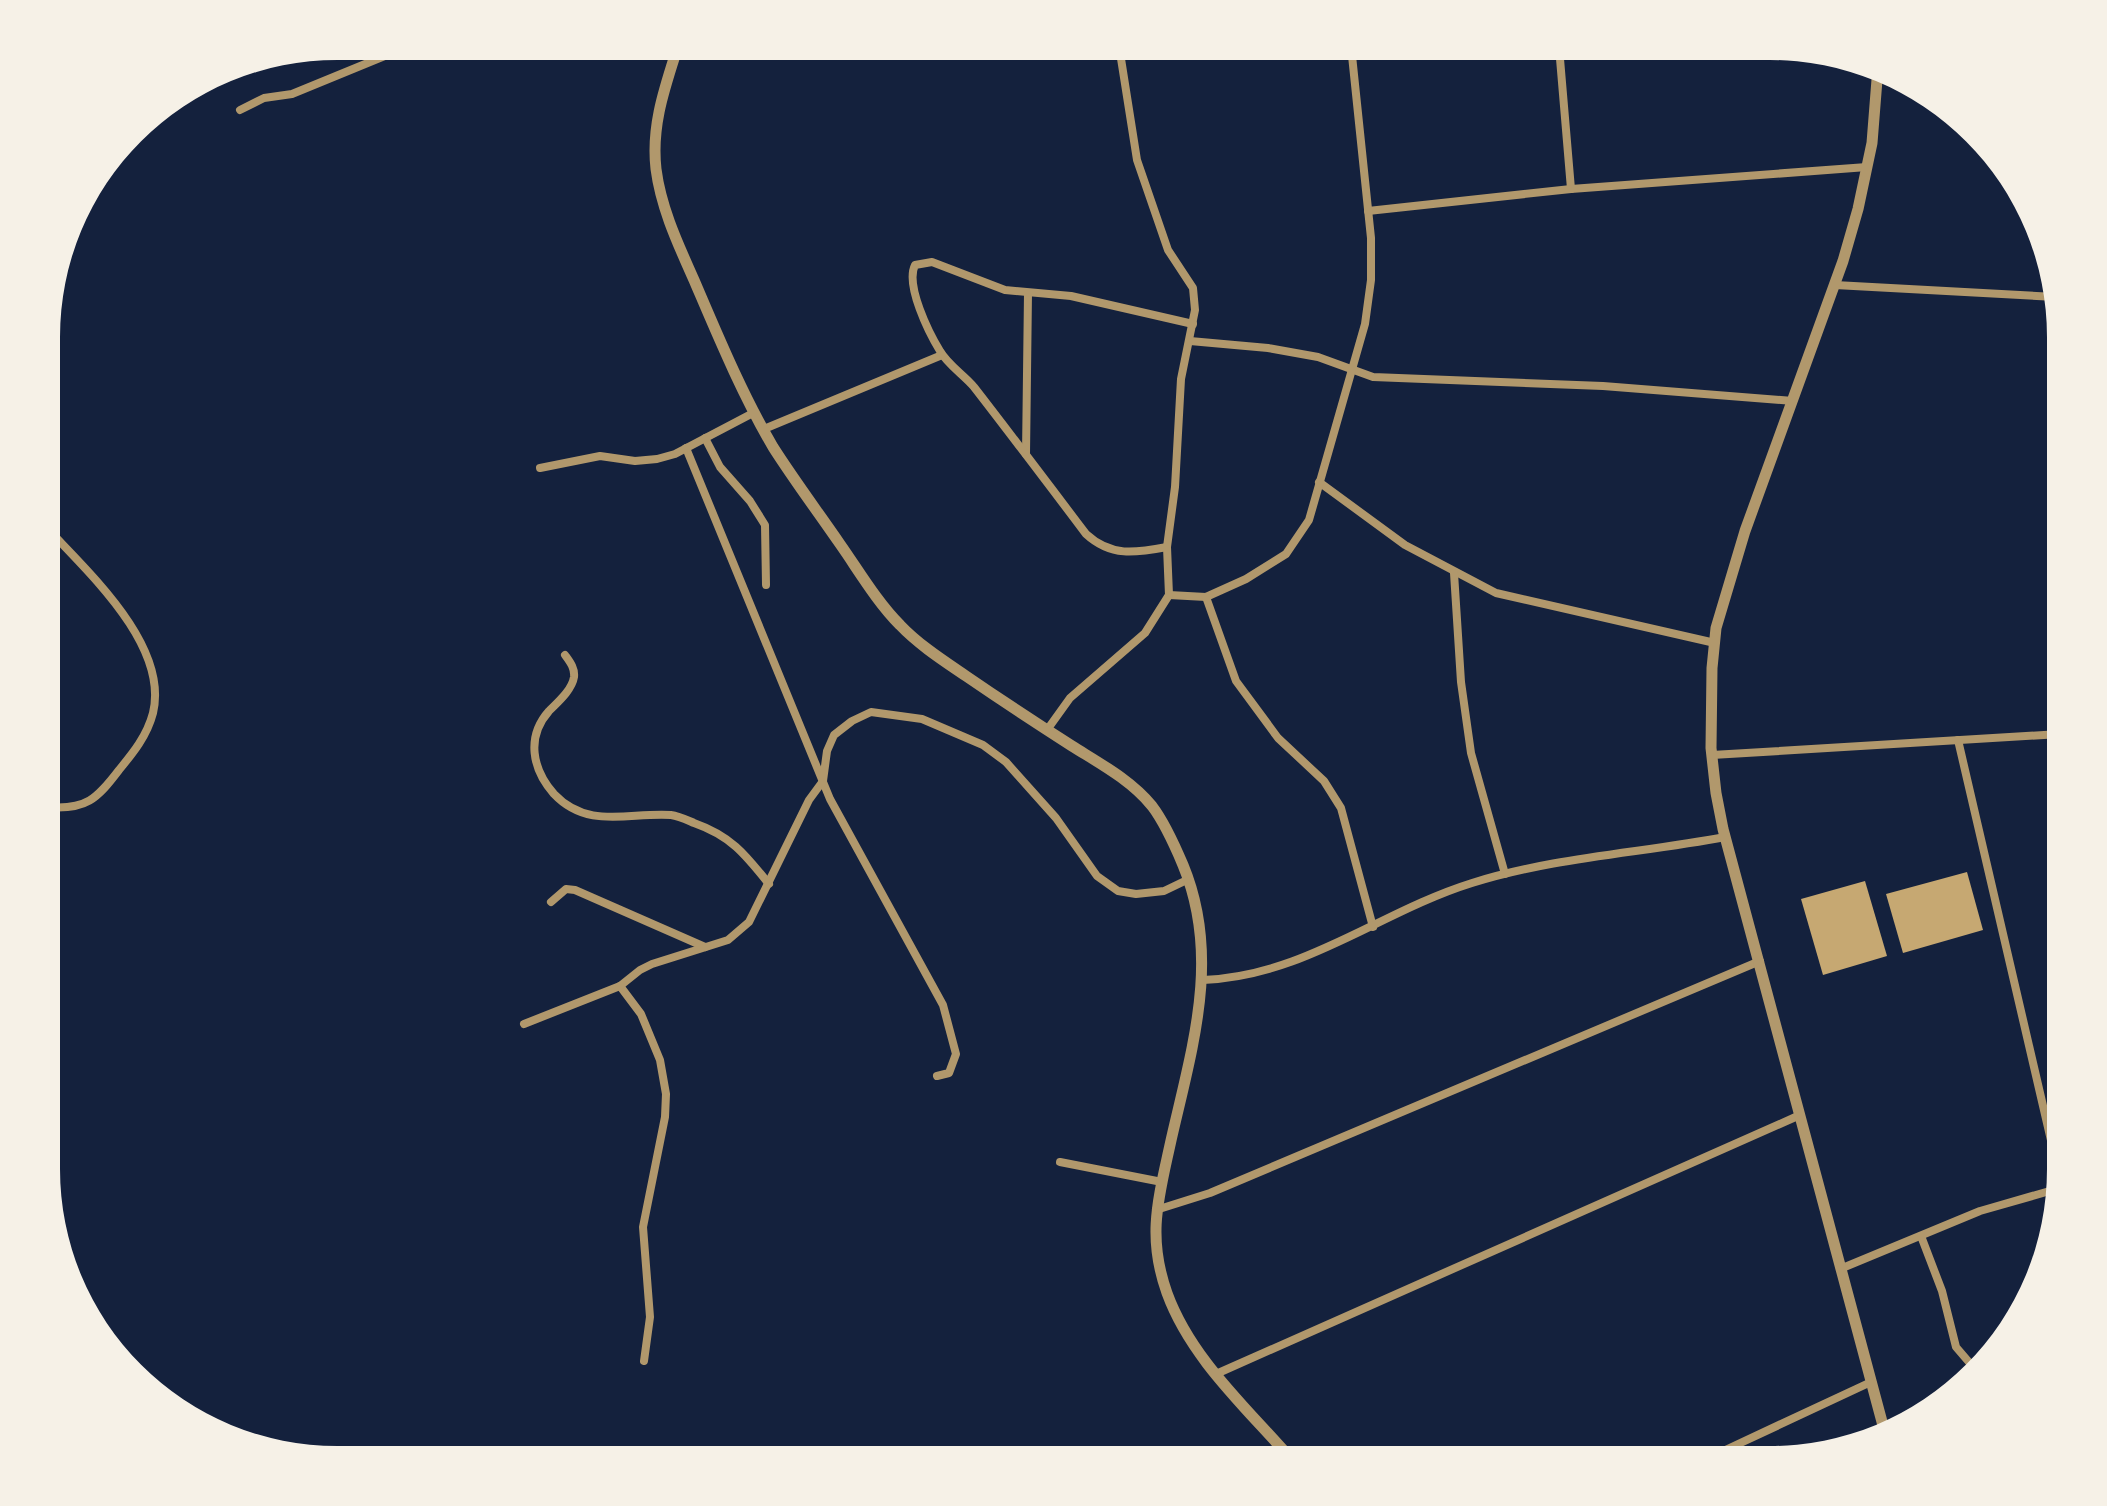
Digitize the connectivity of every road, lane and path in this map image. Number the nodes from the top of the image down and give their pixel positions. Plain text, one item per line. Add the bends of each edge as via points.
1 (375, 60) edge
2 (674, 60) edge
3 (1121, 61) edge
4 (1353, 61) edge
5 (1560, 61) edge
6 (1877, 81) edge
7 (240, 110) dead end
8 (1867, 167) junction
9 (1571, 189) junction
10 (1368, 211) junction
11 (1835, 285) junction
12 (1028, 293) junction
13 (2043, 296) edge
14 (1193, 324) junction
15 (1190, 341) junction
16 (942, 355) junction
17 (1352, 370) junction
18 (1793, 401) junction
19 (755, 412) junction
20 (764, 429) junction
21 (705, 438) junction
22 (686, 448) junction
23 (1026, 455) junction
24 (540, 468) dead end
25 (1319, 482) junction
26 (60, 542) edge
27 (1167, 547) junction
28 (1454, 573) junction
29 (766, 585) dead end
30 (1169, 595) junction
31 (1206, 597) junction
32 (1715, 643) junction
33 (565, 655) dead end
34 (1047, 730) junction
35 (2046, 735) edge
36 (1958, 740) junction
37 (1712, 755) junction
38 (823, 781) junction
39 (61, 806) edge
40 (1725, 837) junction
41 (1505, 874) junction
42 (1189, 879) junction
43 (769, 884) junction
44 (551, 902) dead end
45 (1373, 927) junction
46 (706, 947) junction
47 (1760, 961) junction
48 (1203, 980) junction
49 (620, 986) junction
50 (524, 1024) dead end
51 (937, 1076) dead end
52 (1800, 1115) junction
53 (2046, 1119) edge
54 (1060, 1162) dead end
55 (1162, 1182) junction
56 (2045, 1192) edge
57 (1156, 1210) junction
58 (1921, 1236) junction
59 (1840, 1269) junction
60 (644, 1361) dead end
61 (1968, 1362) edge
62 (1216, 1374) junction
63 (1871, 1382) junction
64 (1882, 1422) edge
65 (1279, 1446) edge
66 (1734, 1446) edge

1 - 7 street
2 - 19 street via 654,141 662,199
3 - 14 street via 1137,160 1168,250 1193,288
4 - 10 street
5 - 9 street
6 - 8 street
8 - 9 street
8 - 11 street
9 - 10 street
10 - 17 street via 1371,280
11 - 13 street
11 - 18 street
12 - 14 street via 1071,296
12 - 16 street via 1005,290 932,262 915,265 914,286
12 - 23 street
14 - 15 street
15 - 17 street via 1268,348
15 - 27 street via 1181,379
16 - 20 street
16 - 23 street via 971,383
17 - 18 street via 1373,377 1603,386
17 - 25 street
18 - 32 street via 1745,531
19 - 20 street
19 - 21 street
20 - 34 street via 899,625
21 - 22 street
21 - 29 street via 720,467 765,525
22 - 24 street via 657,459 600,456
22 - 38 street
23 - 27 street via 1100,546 1127,553
25 - 28 street via 1405,545
25 - 31 street via 1309,520 1286,554
26 - 39 street via 105,590 148,655 155,698 141,742 104,789 87,805
27 - 30 street
28 - 32 street via 1530,603
28 - 41 street via 1471,753
30 - 31 street
30 - 34 street via 1145,633 1070,698
31 - 45 street via 1236,681 1278,738 1324,781 1341,808
32 - 37 street
33 - 43 street via 574,679 535,733 532,753 554,793 571,807 602,818 674,815 718,831
34 - 42 street via 1119,776 1151,806
35 - 36 street
36 - 37 street
36 - 53 street
37 - 40 street
38 - 42 street via 834,735 852,721 871,712 922,719 983,745 1006,762 1056,818 1097,876 1118,891 1164,891
38 - 43 street
38 - 51 street via 943,1005 956,1054 949,1073
40 - 41 street
40 - 47 street
41 - 45 street via 1417,904
42 - 48 street via 1203,944
43 - 46 street via 749,922 728,940
44 - 46 street via 566,889 575,890
45 - 48 street via 1287,965 1249,976
46 - 49 street via 652,964
47 - 52 street
47 - 57 street via 1210,1193
48 - 55 street
49 - 50 street
49 - 60 street via 641,1014 660,1060 666,1094 643,1227 650,1317
52 - 59 street
52 - 62 street
54 - 55 street
55 - 57 street
56 - 58 street
57 - 62 street via 1154,1231 1167,1293 1187,1337
58 - 59 street
58 - 61 street via 1956,1347
59 - 63 street
62 - 65 street
63 - 64 street
63 - 66 street

